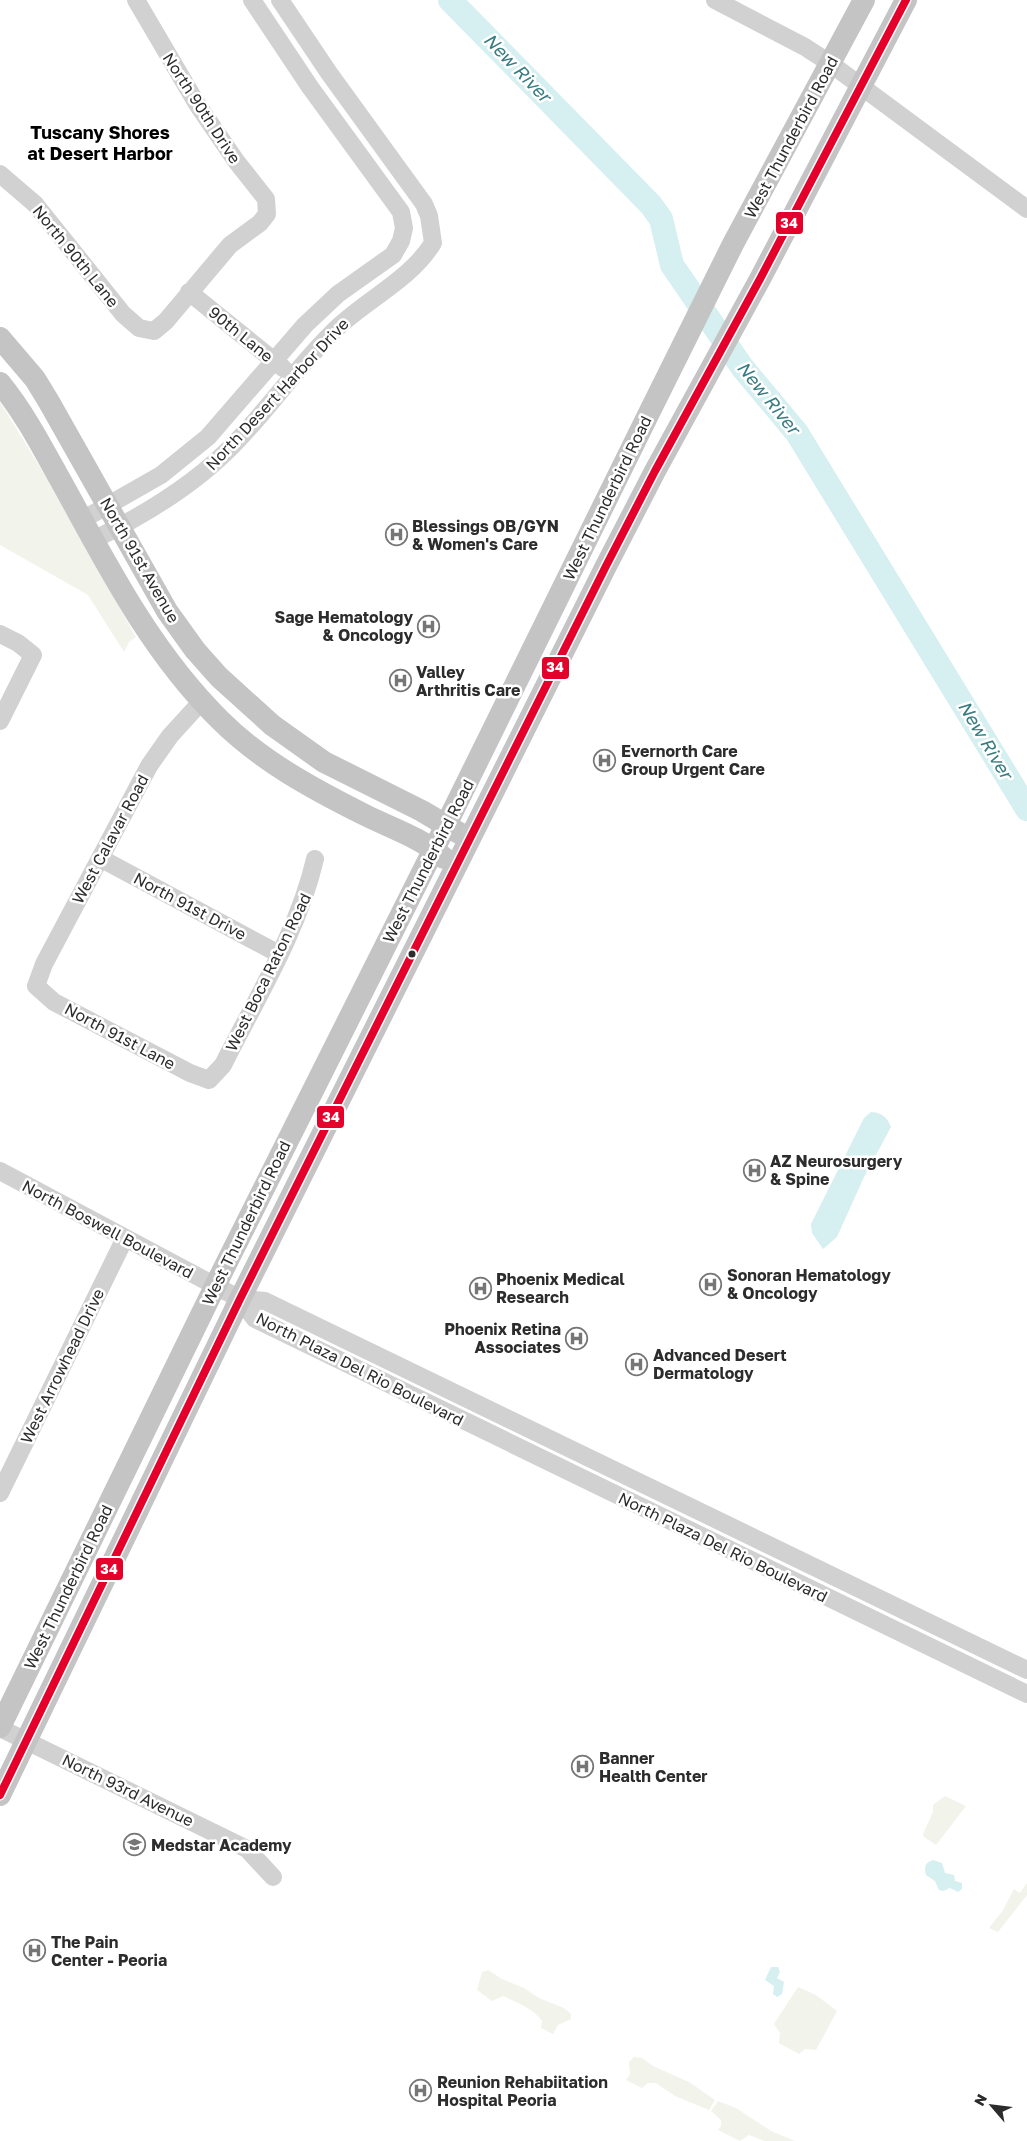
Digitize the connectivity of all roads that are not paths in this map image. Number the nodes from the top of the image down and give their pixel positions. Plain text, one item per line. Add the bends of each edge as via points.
1 (136, 0) edge
2 (252, 0) edge
3 (280, 0) edge
4 (715, 0) edge
5 (864, 0) edge
6 (906, 0) edge
7 (831, 64) junction
8 (862, 86) junction
9 (0, 174) edge
10 (1027, 210) edge
11 (189, 292) junction
12 (0, 338) edge
13 (274, 361) junction
14 (292, 376) junction
15 (0, 383) edge
16 (108, 506) junction
17 (82, 520) junction
18 (120, 528) junction
19 (93, 540) junction
20 (0, 634) edge
21 (201, 702) junction
22 (0, 721) edge
23 (272, 726) junction
24 (446, 825) junction
25 (471, 839) junction
26 (434, 849) junction
27 (100, 858) junction
28 (315, 859) dead end
29 (456, 868) junction
30 (279, 954) junction
31 (36, 986) joint
32 (209, 1080) joint
33 (0, 1171) edge
34 (125, 1238) junction
35 (215, 1287) junction
36 (240, 1299) junction
37 (392, 1362) junction
38 (382, 1381) junction
39 (560, 1444) junction
40 (550, 1463) junction
41 (0, 1493) edge
42 (674, 1499) junction
43 (664, 1518) junction
44 (791, 1557) junction
45 (782, 1576) junction
46 (898, 1609) junction
47 (888, 1628) junction
48 (1027, 1670) edge
49 (1027, 1694) edge
50 (0, 1728) edge
51 (27, 1741) junction
52 (0, 1795) edge
53 (273, 1878) dead end

1 - 11 street, North 90th Drive via 197,104 266,199 267,214 260,223 230,245
2 - 13 street, North Desert Harbor Drive via 310,87 401,212 404,228 393,255 338,294
3 - 14 street, North Desert Harbor Drive via 424,204 433,236 433,243 417,264 357,310
4 - 7 street
5 - 7 main road, West Thunderbird Road
6 - 8 main road, West Thunderbird Road
7 - 8 street
7 - 24 main road, West Thunderbird Road via 733,244
8 - 10 street
8 - 25 main road, West Thunderbird Road via 673,438
9 - 11 street, North 90th Lane via 35,204 123,314 139,328 154,332
11 - 13 street, 90th Lane
12 - 16 main road, North 91st Avenue via 35,379
13 - 14 street, 90th Lane
13 - 16 street, North Desert Harbor Drive via 204,441 161,475
14 - 18 street, North Desert Harbor Drive via 220,459 176,494
15 - 17 main road, North 91st Avenue via 26,418
16 - 17 street, North Desert Harbor Drive
16 - 18 main road, North 91st Avenue
17 - 19 main road, North 91st Avenue
18 - 19 street, North Desert Harbor Drive
18 - 23 main road, North 91st Avenue via 167,612 195,650 238,696
19 - 21 main road, North 91st Avenue via 146,631
20 - 22 street via 33,655
21 - 23 main road via 222,702 247,717
21 - 26 main road, North 91st Avenue via 253,750 308,786
21 - 27 street, West Calavar Road via 159,751
23 - 24 main road, North 91st Avenue via 324,762
24 - 25 main road, North 91st Avenue
24 - 26 main road, West Thunderbird Road
25 - 29 main road, West Thunderbird Road
26 - 29 main road, North 91st Avenue
26 - 35 main road, West Thunderbird Road
27 - 30 street, North 91st Drive
27 - 31 street, West Calavar Road via 44,964
28 - 30 street, West Boca Raton Road via 309,887
29 - 36 main road, West Thunderbird Road
30 - 32 street, West Boca Raton Road via 223,1065
31 - 32 street, North 91st Lane via 54,1002
33 - 34 street, North Boswell Boulevard
34 - 35 street, North Boswell Boulevard
34 - 41 street, West Arrowhead Drive
35 - 36 street, North Plaza Del Rio Boulevard
35 - 50 main road, West Thunderbird Road
36 - 37 street, North Plaza Del Rio Boulevard via 265,1301
36 - 38 street, North Plaza Del Rio Boulevard via 254,1319
36 - 51 main road, West Thunderbird Road
37 - 38 street
37 - 39 street, North Plaza Del Rio Boulevard
38 - 40 street, North Plaza Del Rio Boulevard
39 - 40 street
39 - 42 street, North Plaza Del Rio Boulevard
40 - 43 street, North Plaza Del Rio Boulevard
42 - 43 street
42 - 44 street, North Plaza Del Rio Boulevard
43 - 45 street, North Plaza Del Rio Boulevard
44 - 45 street
44 - 46 street, North Plaza Del Rio Boulevard
45 - 47 street, North Plaza Del Rio Boulevard
46 - 47 street
46 - 48 street, North Plaza Del Rio Boulevard
47 - 49 street, North Plaza Del Rio Boulevard
50 - 51 street, North 93rd Avenue
51 - 52 main road, West Thunderbird Road
51 - 53 street, North 93rd Avenue via 246,1849

